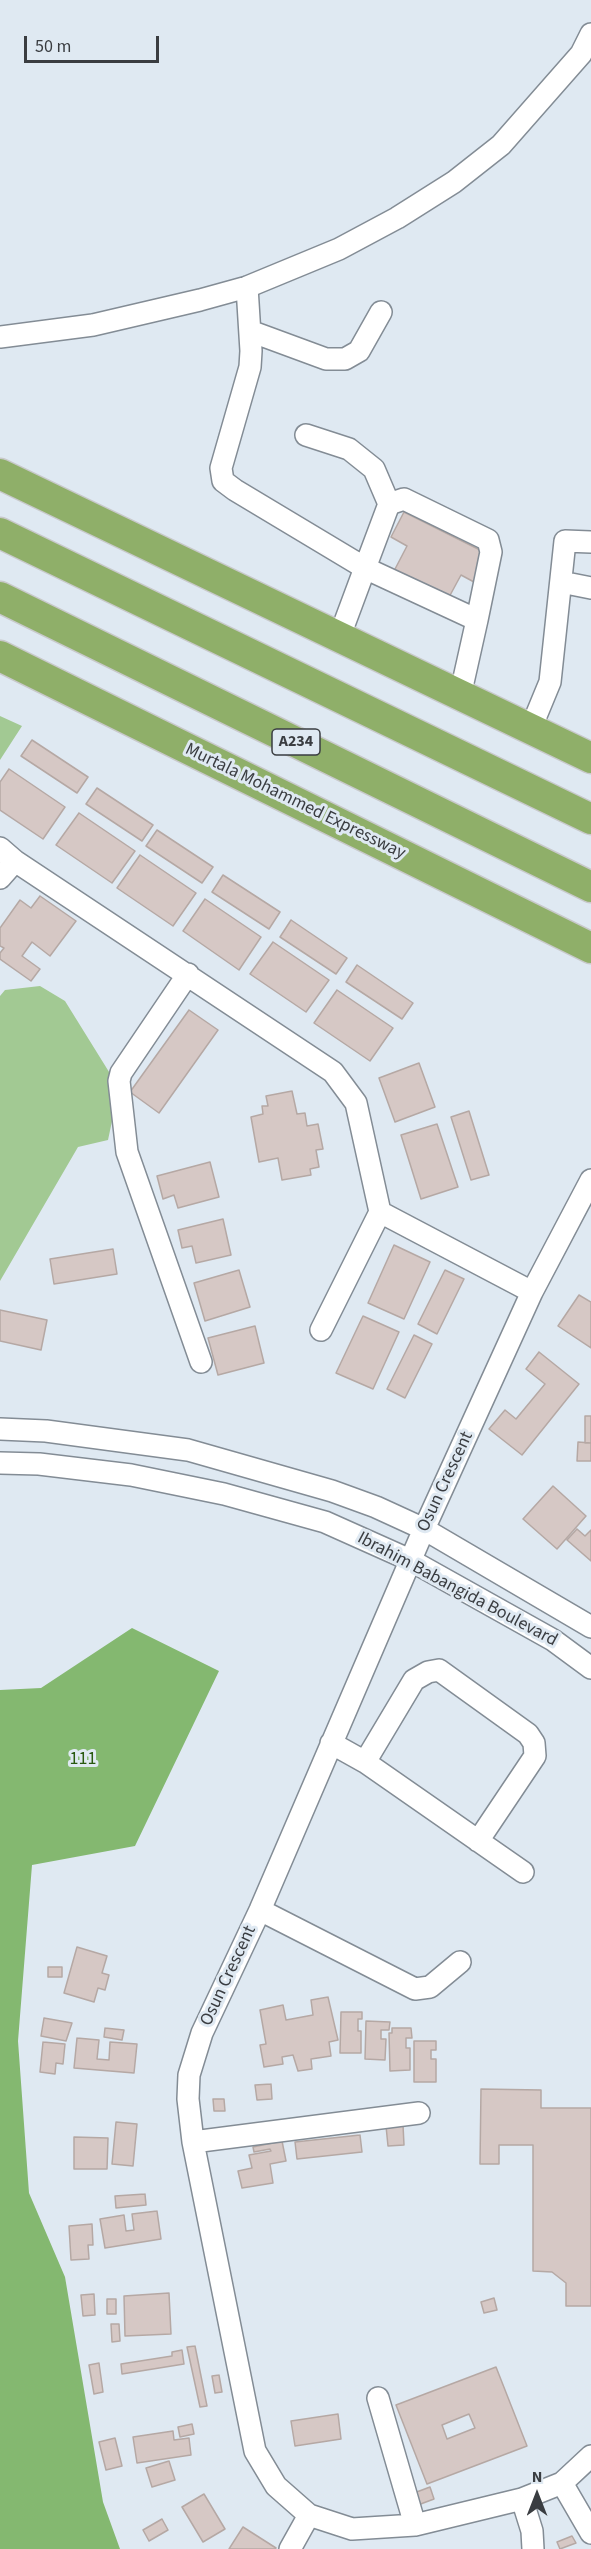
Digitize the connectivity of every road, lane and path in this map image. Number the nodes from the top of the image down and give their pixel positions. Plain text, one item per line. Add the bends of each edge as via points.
1 (591, 34) edge
2 (586, 57) edge
3 (247, 287) junction
4 (381, 312) dead end
5 (250, 331) junction
6 (34, 332) junction
7 (0, 337) edge
8 (0, 350) edge
9 (306, 435) dead end
10 (3, 475) edge
11 (389, 504) junction
12 (0, 533) edge
13 (591, 542) edge
14 (365, 568) junction
15 (561, 582) junction
16 (591, 588) edge
17 (0, 597) edge
18 (477, 620) junction
19 (339, 638) junction
20 (0, 656) edge
21 (460, 696) junction
22 (531, 728) junction
23 (591, 758) edge
24 (591, 819) edge
25 (8, 854) edge
26 (0, 878) edge
27 (591, 887) edge
28 (562, 934) junction
29 (591, 948) edge
30 (591, 960) edge
31 (189, 974) junction
32 (591, 1180) edge
33 (380, 1212) junction
34 (532, 1292) junction
35 (321, 1330) dead end
36 (201, 1362) dead end
37 (0, 1429) edge
38 (0, 1463) edge
39 (424, 1529) junction
40 (410, 1560) junction
41 (591, 1627) edge
42 (591, 1668) edge
43 (331, 1743) junction
44 (365, 1762) junction
45 (478, 1841) junction
46 (523, 1872) dead end
47 (261, 1910) junction
48 (460, 1962) dead end
49 (419, 2113) dead end
50 (193, 2142) junction
51 (378, 2398) dead end
52 (591, 2456) edge
53 (562, 2483) junction
54 (522, 2499) junction
55 (309, 2515) junction
56 (415, 2525) junction
57 (591, 2533) edge
58 (290, 2549) edge
59 (533, 2549) edge

1 - 2 street
2 - 3 street via 501,145 454,182 339,249
3 - 5 street
3 - 6 street via 143,315
4 - 5 street via 359,351 345,359 326,359
5 - 14 street via 250,367 221,468 224,481
6 - 7 street
6 - 8 street
9 - 11 street via 349,449 374,469
10 - 19 highway
11 - 14 street
11 - 18 street via 404,499 488,540 491,552
12 - 24 highway
13 - 15 street via 566,541
14 - 18 street
14 - 19 street
15 - 16 street
15 - 22 street via 550,682
17 - 27 highway, A234
18 - 21 street
19 - 21 highway
20 - 28 highway, Murtala Mohammed Expressway
21 - 22 highway
22 - 23 highway
25 - 26 street
25 - 31 street
28 - 29 highway, Murtala Mohammed Expressway
28 - 30 street
31 - 33 street via 333,1072 356,1103
31 - 36 street via 119,1081 127,1152
32 - 34 street, Osun Crescent
33 - 34 street
33 - 35 street
34 - 39 street, Osun Crescent
37 - 39 street, Ibrahim Babangida Boulevard via 46,1431 189,1450 332,1491
38 - 40 street, Ibrahim Babangida Boulevard via 131,1475 224,1494 325,1522
39 - 40 street, Osun Crescent
39 - 41 street, Ibrahim Babangida Boulevard
40 - 42 street, Ibrahim Babangida Boulevard via 553,1640
40 - 43 street, Osun Crescent
43 - 44 street
43 - 47 street, Osun Crescent
44 - 45 street
44 - 45 street via 414,1680 439,1670 528,1734 534,1743 535,1756
45 - 46 street
47 - 48 street via 415,1989 430,1987
47 - 50 street, Osun Crescent via 202,2033 189,2075
49 - 50 street
50 - 55 street, Osun Crescent via 255,2451 276,2486
51 - 56 street
52 - 53 street, Osun Crescent
53 - 54 street, Osun Crescent
53 - 57 street
54 - 56 street, Osun Crescent
54 - 59 street
55 - 56 street, Osun Crescent via 352,2529
55 - 58 street

